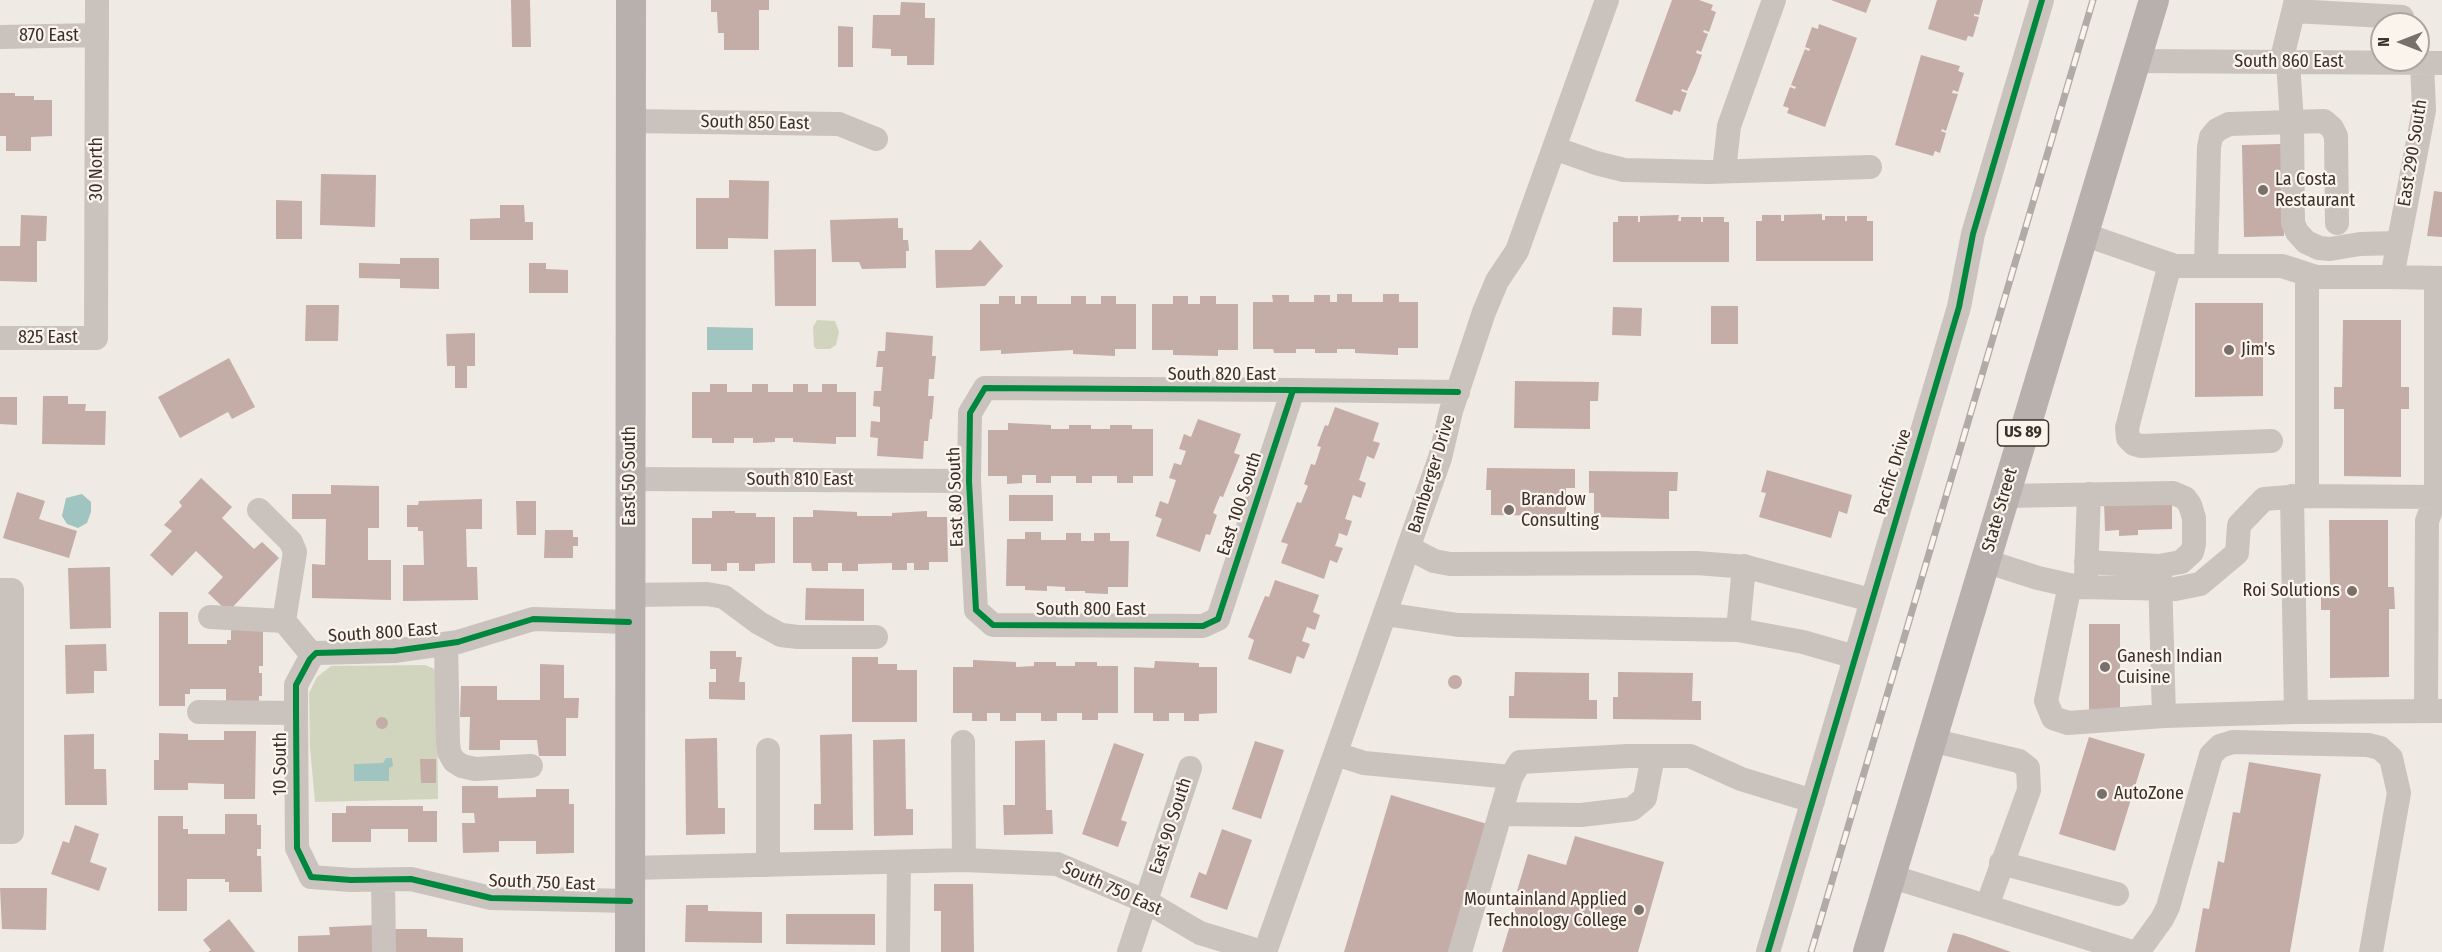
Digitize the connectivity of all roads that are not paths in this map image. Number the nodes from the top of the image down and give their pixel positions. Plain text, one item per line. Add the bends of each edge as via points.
1 (97, 0) edge
2 (631, 0) edge
3 (1607, 0) edge
4 (1774, 0) edge
5 (2042, 0) edge
6 (2154, 0) edge
7 (2295, 6) edge
8 (2376, 12) edge
9 (97, 35) junction
10 (0, 37) edge
11 (2137, 61) junction
12 (2284, 62) junction
13 (2370, 62) edge
14 (2418, 72) edge
15 (631, 121) junction
16 (2292, 122) junction
17 (876, 139) dead end
18 (1554, 148) junction
19 (1870, 167) dead end
20 (1724, 171) junction
21 (2337, 223) junction
22 (2083, 234) junction
23 (2398, 243) junction
24 (2309, 244) junction
25 (2360, 244) junction
26 (2170, 264) junction
27 (2206, 266) junction
28 (2307, 274) junction
29 (2392, 277) junction
30 (2439, 278) edge
31 (0, 338) edge
32 (96, 339) joint
33 (986, 388) joint
34 (1293, 390) junction
35 (1458, 392) junction
36 (2271, 441) dead end
37 (630, 479) junction
38 (969, 481) junction
39 (2089, 494) junction
40 (2004, 496) junction
41 (2299, 496) junction
42 (2439, 497) edge
43 (258, 510) dead end
44 (1409, 548) junction
45 (1985, 561) junction
46 (2086, 562) junction
47 (1744, 566) junction
48 (2160, 577) junction
49 (2078, 586) junction
50 (6, 590) edge
51 (1871, 600) junction
52 (630, 609) junction
53 (976, 610) joint
54 (1385, 614) junction
55 (210, 617) dead end
56 (284, 621) junction
57 (1210, 623) joint
58 (1738, 630) junction
59 (876, 637) dead end
60 (446, 644) junction
61 (314, 655) junction
62 (1855, 657) junction
63 (2434, 711) edge
64 (199, 712) dead end
65 (2296, 712) junction
66 (296, 713) junction
67 (2164, 716) junction
68 (1931, 740) junction
69 (963, 742) dead end
70 (768, 750) dead end
71 (1336, 754) junction
72 (1653, 756) junction
73 (531, 766) dead end
74 (1190, 768) dead end
75 (1511, 777) junction
76 (1813, 801) junction
77 (1500, 814) junction
78 (6, 832) edge
79 (964, 860) junction
80 (899, 862) junction
81 (2001, 863) junction
82 (768, 865) junction
83 (630, 868) junction
84 (1890, 876) junction
85 (311, 877) joint
86 (383, 880) junction
87 (2116, 894) dead end
88 (630, 901) junction
89 (1147, 902) junction
90 (1987, 906) junction
91 (898, 950) dead end
92 (384, 952) edge
93 (630, 952) edge
94 (1129, 952) edge
95 (1264, 952) edge
96 (1460, 952) edge
97 (1768, 952) edge
98 (1868, 952) edge
99 (2132, 952) edge
100 (2138, 952) edge
101 (2371, 952) edge

1 - 9 street, 30 North
2 - 15 main road, East 50 South
3 - 18 street, Bamberger Drive
4 - 20 street via 1729,126
5 - 51 street, Pacific Drive via 1973,234 1959,307
6 - 11 main road, State Street / US 89
7 - 8 street
7 - 12 street
9 - 10 street, 870 East
9 - 32 street, 30 North
11 - 12 street, South 860 East
11 - 22 main road, State Street / US 89
12 - 13 street, South 860 East
12 - 16 street
14 - 23 street, East 290 South via 2424,110
15 - 17 street, South 850 East via 839,124
15 - 37 main road, East 50 South
16 - 21 street via 2324,121 2336,136
16 - 24 street via 2293,223
16 - 27 street via 2229,124 2211,137
18 - 20 street via 1624,170
18 - 35 street, Bamberger Drive via 1517,251 1497,281 1484,312
19 - 20 street
21 - 24 street
21 - 25 street
22 - 26 street
22 - 40 main road, State Street / US 89
23 - 25 street
23 - 29 street, East 290 South
24 - 25 street via 2330,249
26 - 27 street
26 - 36 street via 2127,428 2128,438 2141,446
27 - 28 street via 2282,266
28 - 29 street
28 - 41 street
29 - 30 street
30 - 42 street
31 - 32 street, 825 East
33 - 34 street, South 820 East
33 - 38 street, East 80 South via 970,413
34 - 35 street, South 820 East
34 - 57 street, East 100 South via 1218,619
35 - 44 street, Bamberger Drive
37 - 38 street, South 810 East
37 - 52 main road, East 50 South
38 - 53 street, East 80 South
39 - 40 street
39 - 46 street
39 - 48 street via 2173,493 2185,498 2194,518 2192,552
40 - 45 main road, State Street / US 89
41 - 42 street
41 - 48 street via 2264,499 2239,525 2237,553 2200,584 2175,589
41 - 65 street
42 - 63 street via 2427,521
43 - 56 street via 291,542 295,552
44 - 47 street via 1434,561 1450,564
44 - 54 street, Bamberger Drive
45 - 49 street
45 - 68 main road, State Street / US 89
46 - 48 street
46 - 49 street
47 - 51 street
47 - 58 street
48 - 49 street
48 - 67 street
49 - 67 street via 2046,702 2053,718 2068,723
50 - 78 street
51 - 62 street, Pacific Drive
52 - 59 street, South 800 East via 707,594 724,597 759,624 781,635
52 - 60 street, South 800 East via 533,619
52 - 83 main road, East 50 South
53 - 57 street, South 800 East via 993,625
54 - 58 street via 1458,625
54 - 71 street, Bamberger Drive
55 - 56 street
56 - 61 street
58 - 62 street
60 - 61 street, South 800 East
60 - 73 street via 448,741 454,762 475,769
61 - 66 street, 10 South via 296,685
62 - 76 street, Pacific Drive
63 - 65 street
64 - 66 street
65 - 67 street
66 - 85 street, 10 South via 297,849
68 - 81 street via 2019,761 2028,768 2029,790
68 - 84 main road, State Street / US 89
69 - 79 street
70 - 82 street
71 - 75 street via 1364,763
71 - 95 street, Bamberger Drive
72 - 75 street via 1520,762
72 - 76 street via 1690,756 1741,779
72 - 77 street via 1645,798 1632,809 1581,815
74 - 89 street, East 90 South
75 - 77 street
76 - 97 street, Pacific Drive
77 - 96 street
79 - 80 street, South 750 East
79 - 89 street, South 750 East via 1057,864
80 - 82 street, South 750 East
80 - 91 street
81 - 87 street
81 - 90 street
82 - 83 street, South 750 East
83 - 88 main road, East 50 South
84 - 90 street
84 - 98 main road, State Street / US 89
85 - 86 street, South 750 East
86 - 88 street, South 750 East via 411,879 492,898
86 - 92 street
88 - 93 main road, East 50 South
89 - 94 street, East 90 South
89 - 95 street, South 750 East via 1200,933
90 - 99 street
100 - 101 street via 2168,907 2211,755 2220,746 2233,742 2368,745 2380,748 2391,758 2399,793

